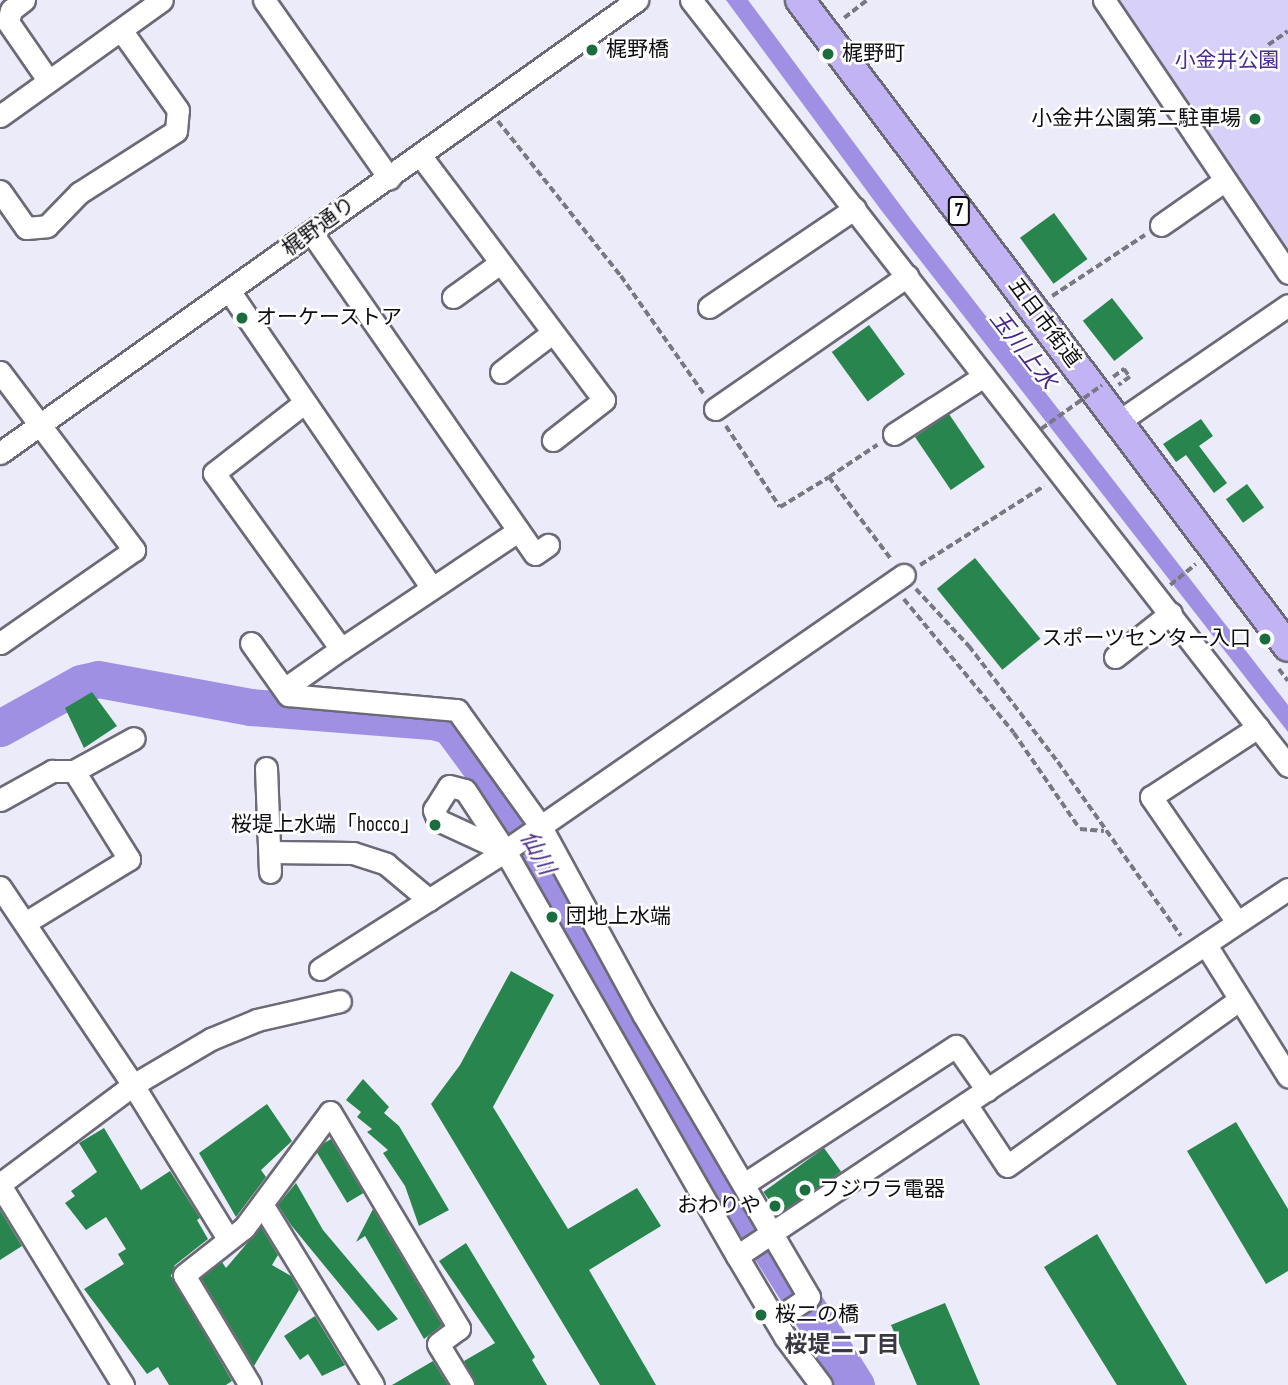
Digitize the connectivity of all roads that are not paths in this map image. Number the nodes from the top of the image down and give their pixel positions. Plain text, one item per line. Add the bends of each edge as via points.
1 (24, 0) edge
2 (264, 0) edge
3 (637, 0) edge
4 (691, 0) edge
5 (800, 0) edge
6 (1104, 0) edge
7 (160, 1) edge
8 (121, 30) junction
9 (48, 80) junction
10 (0, 116) edge
11 (420, 155) junction
12 (389, 178) junction
13 (1224, 181) junction
14 (0, 191) edge
15 (855, 208) junction
16 (1161, 225) road end
17 (312, 232) junction
18 (500, 263) junction
19 (1288, 273) edge
20 (907, 276) junction
21 (230, 292) junction
22 (453, 297) dead end
23 (1288, 305) edge
24 (709, 307) dead end
25 (552, 333) junction
26 (0, 372) edge
27 (501, 372) dead end
28 (984, 376) junction
29 (304, 404) junction
30 (715, 409) road end
31 (1118, 422) junction
32 (39, 425) junction
33 (894, 434) road end
34 (553, 440) dead end
35 (0, 453) edge
36 (519, 531) junction
37 (548, 545) dead end
38 (898, 580) road end
39 (432, 588) junction
40 (1171, 614) junction
41 (0, 643) edge
42 (251, 643) dead end
43 (1288, 647) edge
44 (341, 649) junction
45 (1115, 657) dead end
46 (284, 689) junction
47 (1258, 727) junction
48 (134, 737) dead end
49 (1288, 766) edge
50 (267, 768) dead end
51 (74, 771) junction
52 (0, 800) edge
53 (541, 827) junction
54 (510, 848) junction
55 (0, 887) edge
56 (1288, 889) edge
57 (429, 900) junction
58 (6, 909) edge
59 (1237, 922) junction
60 (25, 923) junction
61 (1199, 949) junction
62 (320, 969) dead end
63 (1239, 1000) junction
64 (340, 1001) dead end
65 (1288, 1076) edge
66 (133, 1085) junction
67 (987, 1090) junction
68 (966, 1104) junction
69 (0, 1184) edge
70 (744, 1184) junction
71 (262, 1204) junction
72 (774, 1234) junction
73 (227, 1237) junction
74 (737, 1256) junction
75 (775, 1320) junction
76 (123, 1385) edge
77 (249, 1385) edge
78 (373, 1385) edge
79 (463, 1385) edge
80 (821, 1385) edge

1 - 9 street via 11,10 8,22
2 - 12 street
3 - 11 street, 梶野通り
4 - 15 street
5 - 31 main road, 五日市街道 / 7
6 - 13 street
7 - 8 street
8 - 9 street
8 - 14 street via 178,110 176,131 79,193 47,226 26,228
9 - 10 street
11 - 12 street, 梶野通り
11 - 18 street
12 - 17 street, 梶野通り
13 - 16 street
13 - 19 street
15 - 20 street
15 - 24 street
17 - 21 street, 梶野通り
17 - 36 street
18 - 22 street
18 - 25 street
20 - 28 street
20 - 30 street
21 - 29 street
21 - 32 street, 梶野通り
23 - 31 street
25 - 27 street
25 - 34 street via 604,400
26 - 32 street
28 - 33 street
28 - 40 street
29 - 39 street
29 - 44 street via 214,473
31 - 43 main road, 五日市街道 / 7
32 - 35 street, 梶野通り
32 - 41 street via 134,550
36 - 37 street via 535,554
36 - 39 street
38 - 53 street
39 - 44 street
40 - 45 street
40 - 47 street
42 - 46 street
44 - 46 street
46 - 53 street via 288,695 457,710
47 - 49 street
47 - 59 street via 1152,797
48 - 51 street
50 - 57 street via 270,862 354,853 386,864
51 - 52 street via 52,771
51 - 60 street via 129,859
53 - 54 street
53 - 70 street via 643,1014
54 - 57 street
54 - 74 street
55 - 58 street
56 - 59 street
57 - 62 street
58 - 60 street
59 - 61 street
60 - 66 street
61 - 63 street
61 - 67 street
63 - 65 street
63 - 68 street via 1007,1166
64 - 66 street via 257,1020 211,1040
66 - 69 street
66 - 73 street
67 - 68 street
67 - 70 street via 956,1046
68 - 72 street
69 - 76 street
70 - 72 street
71 - 73 street via 244,1228
71 - 78 street
71 - 79 street via 330,1112 459,1328 438,1344
72 - 74 street
72 - 75 street via 809,1297
73 - 77 street via 224,1246 184,1275
74 - 75 street
75 - 80 street

